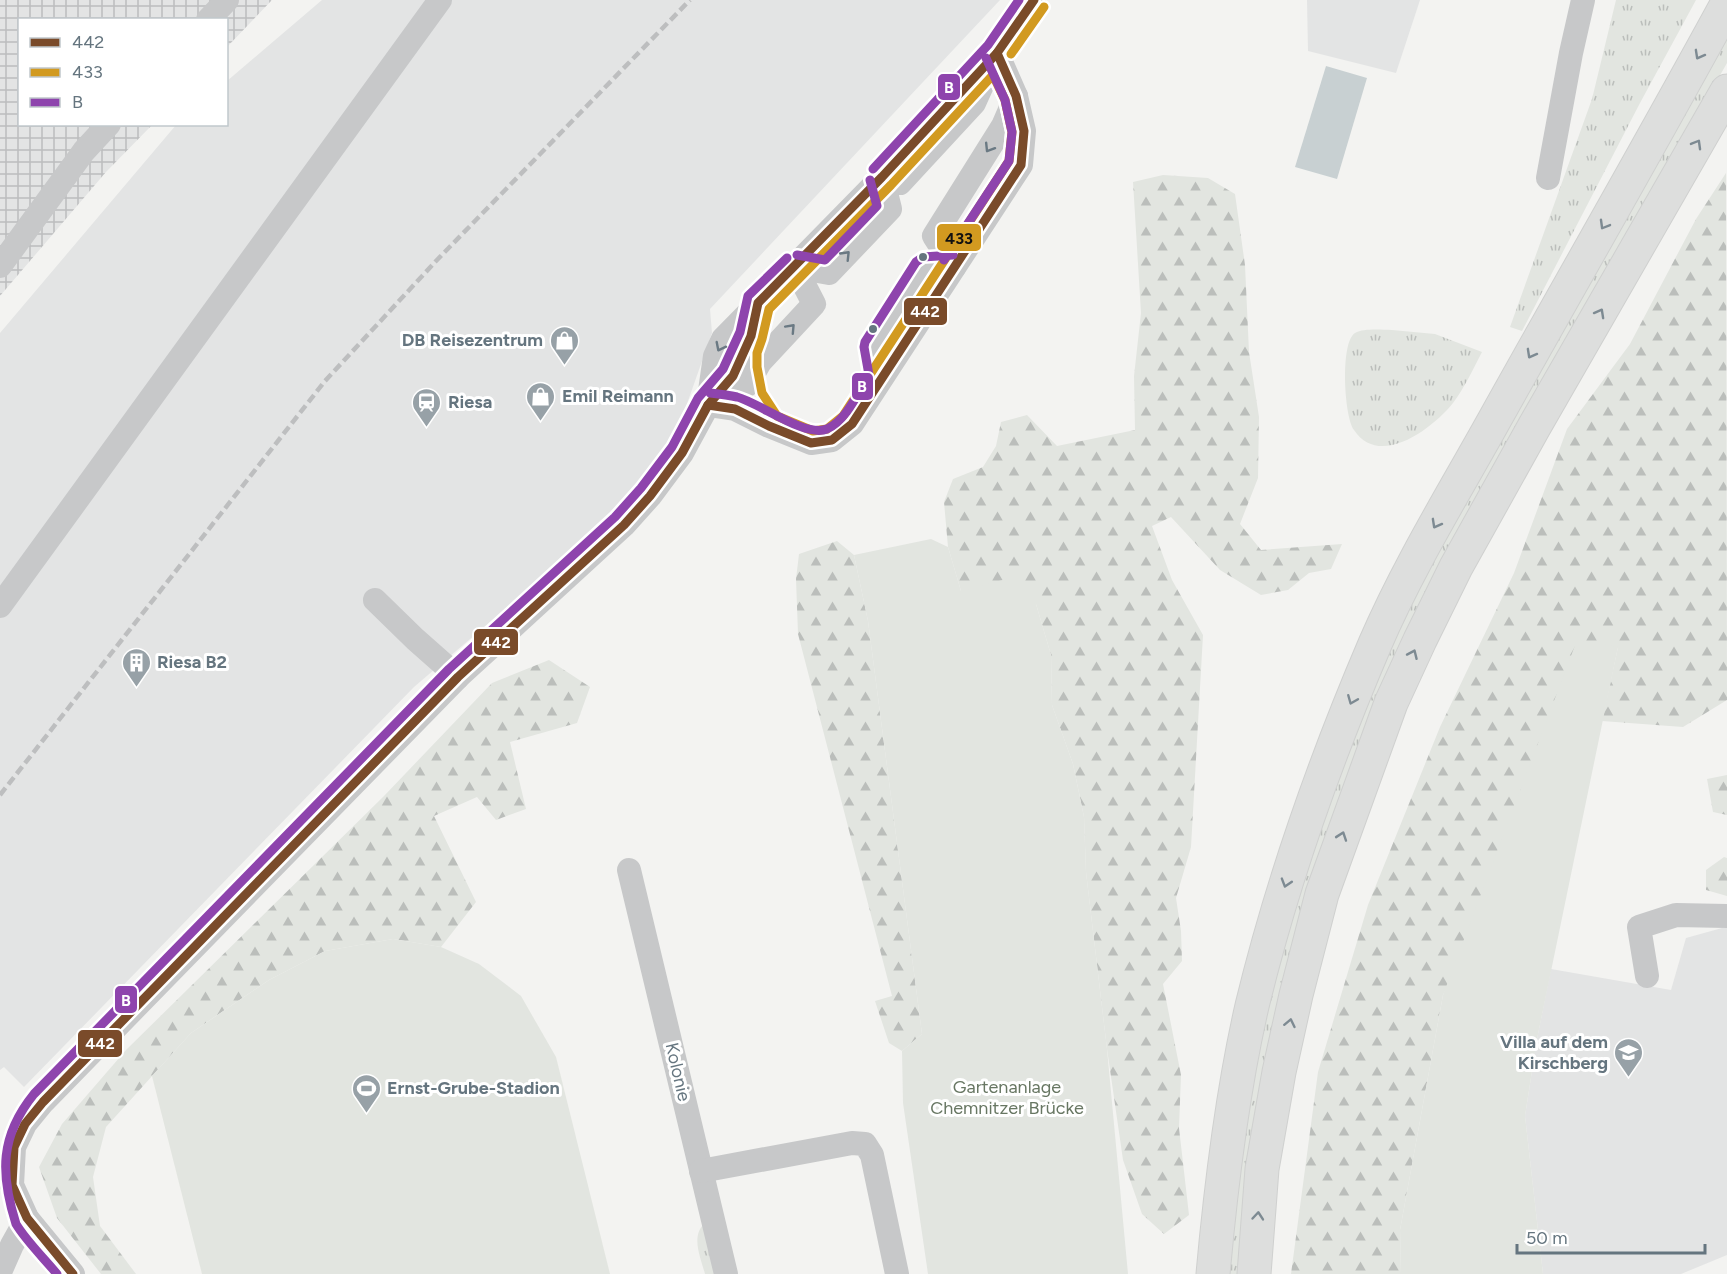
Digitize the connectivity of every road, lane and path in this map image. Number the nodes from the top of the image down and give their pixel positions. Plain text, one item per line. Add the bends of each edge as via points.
1 (227, 0) edge
2 (440, 0) edge
3 (1034, 0) edge
4 (1583, 0) edge
5 (1727, 4) edge
6 (210, 18) edge
7 (997, 53) junction
8 (1727, 91) edge
9 (1016, 96) junction
10 (107, 126) edge
11 (1548, 178) dead end
12 (0, 266) edge
13 (795, 267) junction
14 (954, 267) junction
15 (758, 303) junction
16 (757, 351) junction
17 (708, 405) junction
18 (769, 426) junction
19 (375, 600) dead end
20 (0, 606) edge
21 (458, 677) junction
22 (629, 870) dead end
23 (1727, 916) edge
24 (1647, 976) dead end
25 (701, 1171) junction
26 (27, 1218) junction
27 (0, 1272) edge
28 (73, 1274) edge
29 (726, 1274) edge
30 (897, 1274) edge
31 (1213, 1274) edge
32 (1254, 1274) edge

1 - 6 street
2 - 20 street
3 - 7 street
4 - 11 street
5 -> 31 highway via 1413,566 1376,641 1320,779 1271,931 1252,1009 1233,1110
7 - 9 street
7 - 13 street
32 -> 8 highway via 1262,1169 1296,995 1322,894 1391,703 1456,567
9 - 14 street via 1024,131 1021,165
9 -> 14 street via 1003,126 934,236
10 - 12 street via 84,151
13 - 15 street
16 -> 13 street via 813,304
14 - 18 street via 852,424 832,440 811,443
15 - 16 street via 751,336
15 -> 17 street via 723,339 716,356
16 - 17 street
16 - 18 street via 747,385
17 - 18 street via 735,409
17 - 21 street via 682,453 624,525
19 - 21 street
21 - 26 street via 25,1124 14,1147 12,1185
22 - 25 street, Kolonie
23 - 24 street via 1676,915 1639,927
25 - 29 street, Kolonie
25 - 30 street via 852,1143 865,1144 872,1155
26 - 27 street
26 - 28 street

